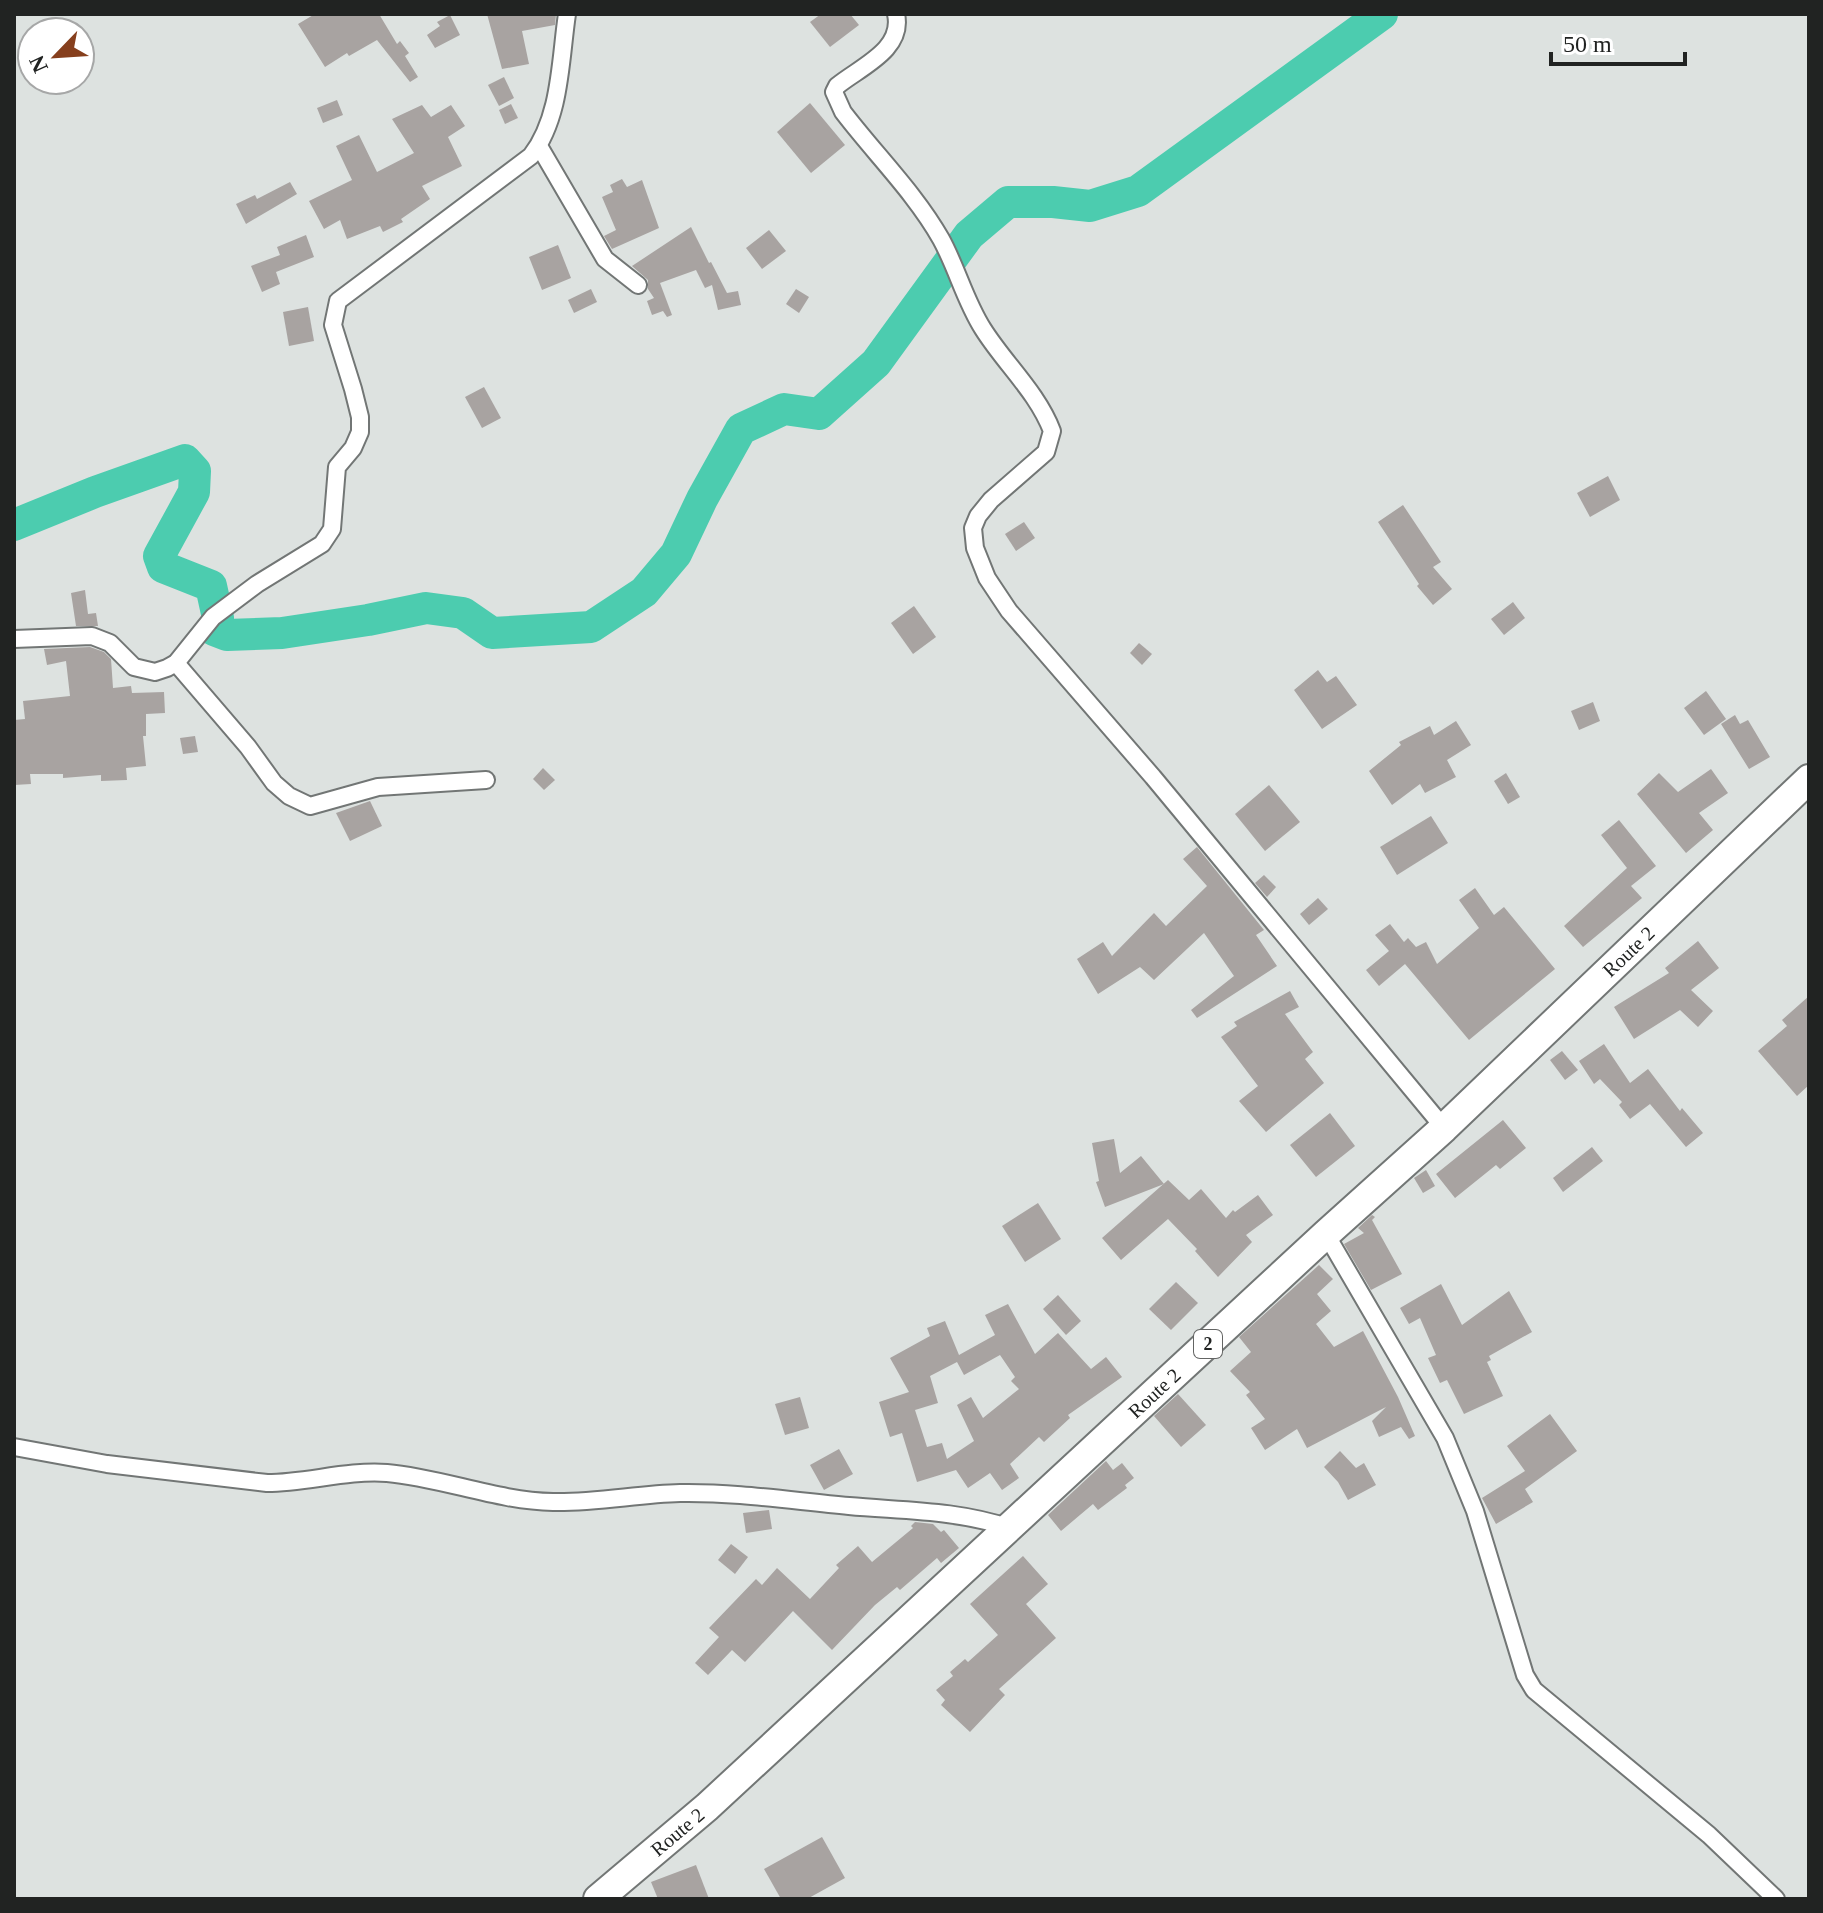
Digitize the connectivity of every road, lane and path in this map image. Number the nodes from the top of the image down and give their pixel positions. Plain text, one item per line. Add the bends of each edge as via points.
1 (567, 14) edge
2 (896, 14) edge
3 (539, 146) junction
4 (638, 285) dead end
5 (14, 639) edge
6 (176, 663) junction
7 (1809, 779) edge
8 (486, 780) dead end
9 (1444, 1128) junction
10 (1326, 1234) junction
11 (14, 1447) edge
12 (1010, 1528) junction
13 (598, 1899) edge
14 (1776, 1899) edge

1 - 3 street via 555,95
2 - 9 street via 894,40 834,92 843,112 925,214 980,323 1035,396 1052,431 1046,452 978,516 975,548 987,578 1009,611
3 - 4 street via 605,259
3 - 6 street via 338,301 333,325 360,432 337,467 328,536 213,617
5 - 6 street via 92,636 110,643 143,671
6 - 8 street via 274,783 310,806 378,787
7 - 9 highway, Route 2 / 2
9 - 10 highway, Route 2 / 2
10 - 12 highway, Route 2 / 2
10 - 14 street via 1445,1438 1534,1690 1697,1825
11 - 12 street via 267,1483 375,1473 541,1501 714,1494 953,1513
12 - 13 highway, Route 2 / 2 via 707,1807

